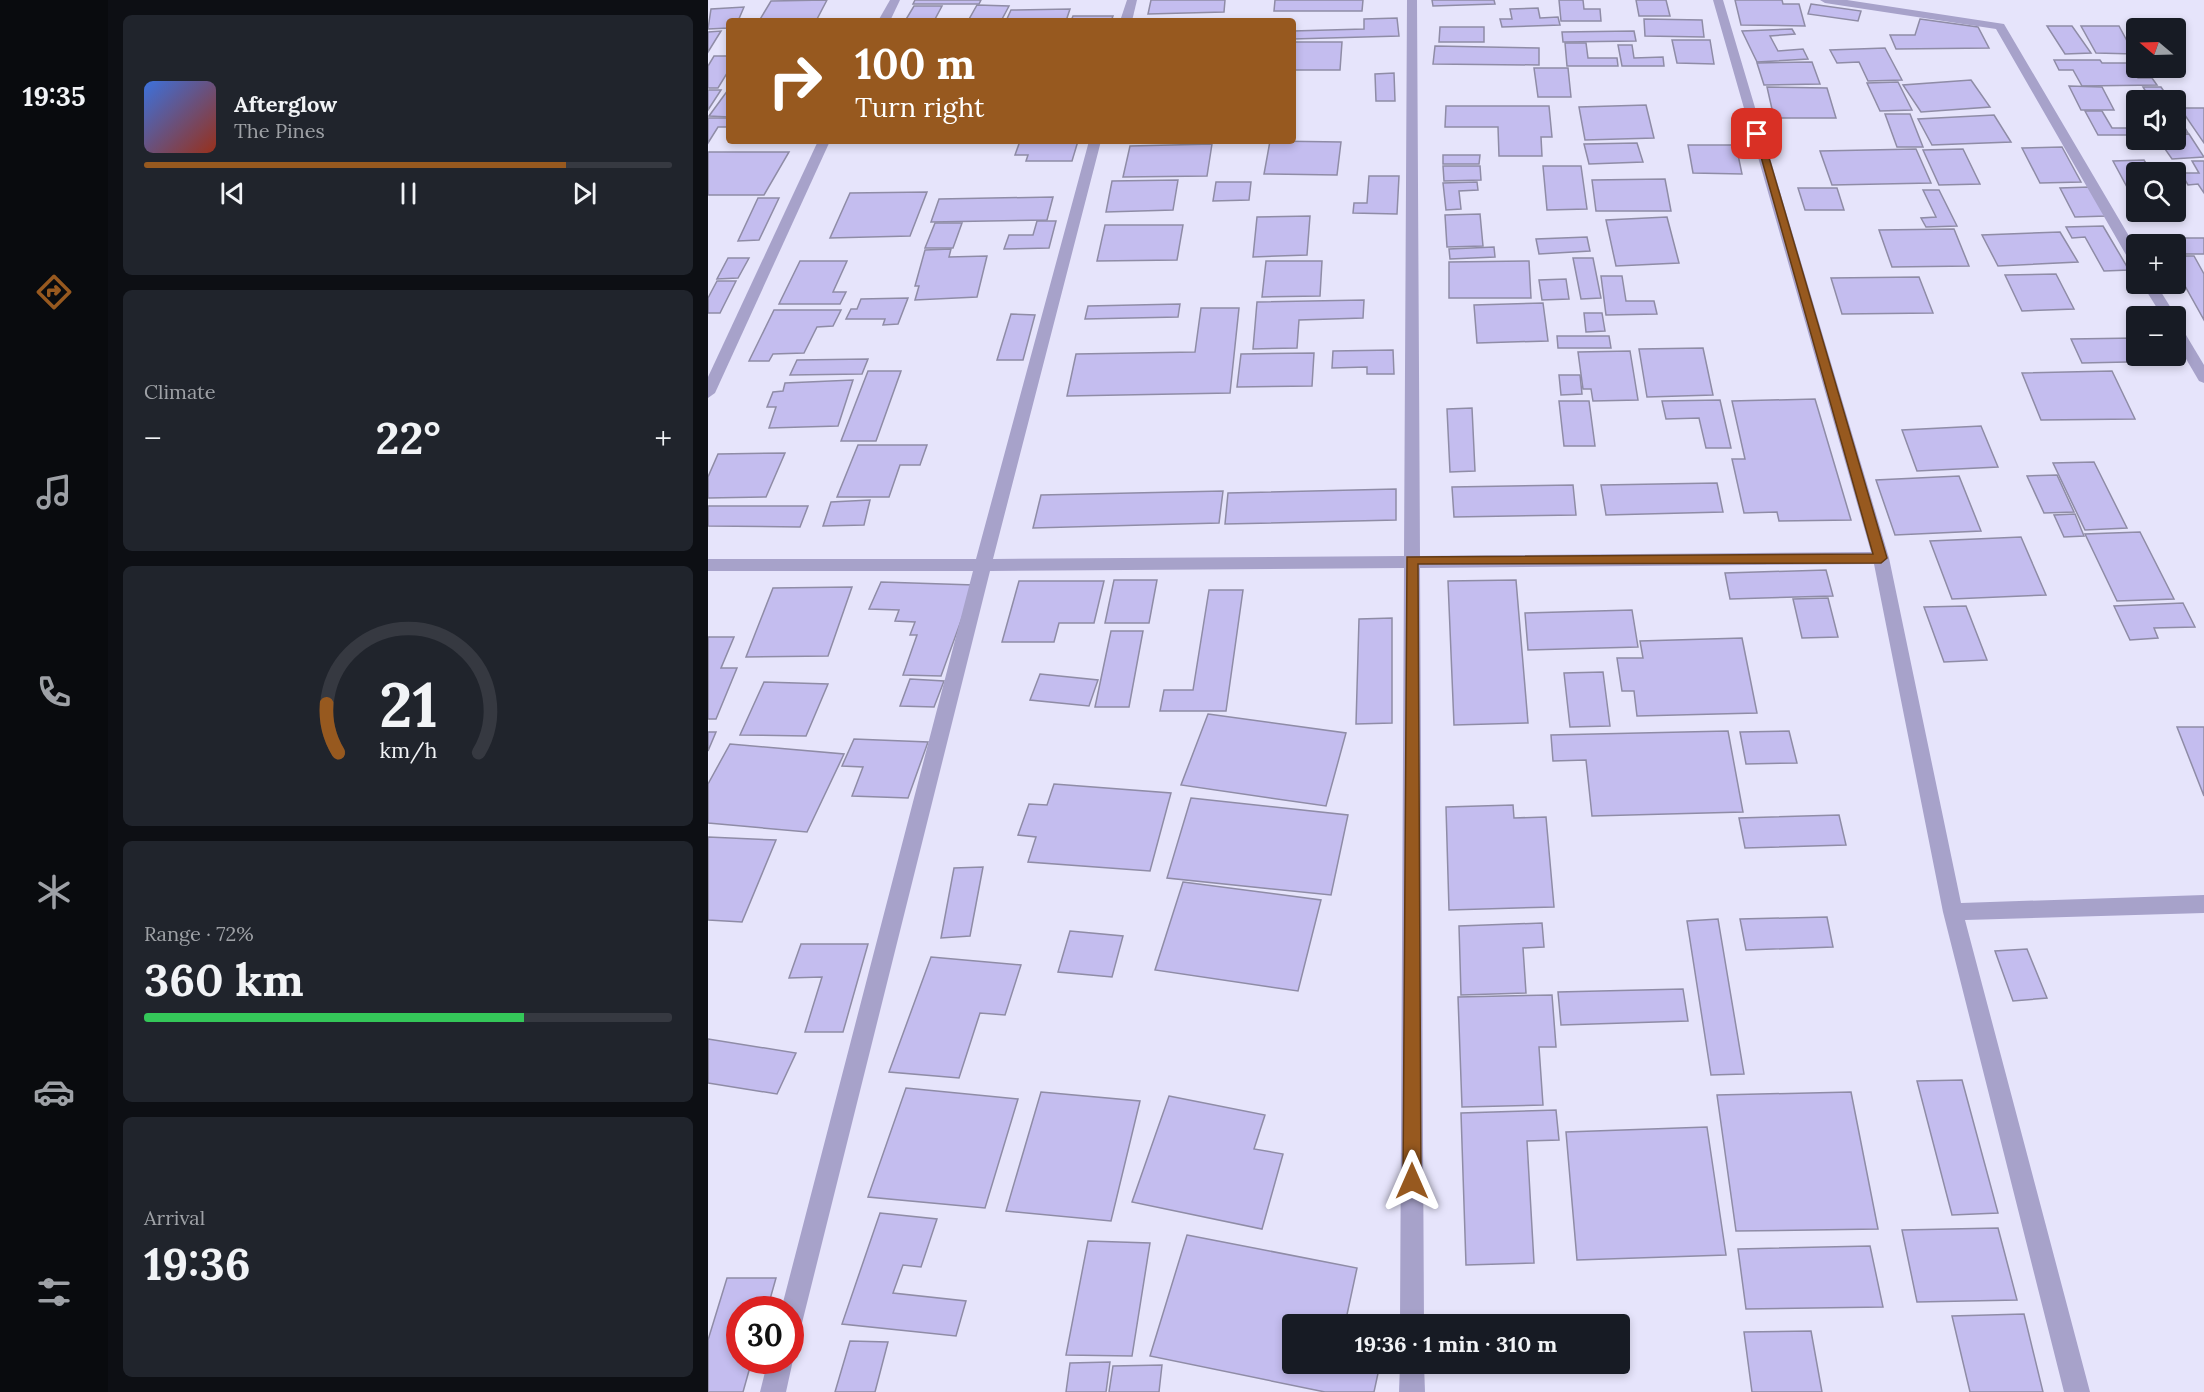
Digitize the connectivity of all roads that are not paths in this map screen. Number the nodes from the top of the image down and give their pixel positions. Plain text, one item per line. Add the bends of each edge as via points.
1 (895, 0) edge
2 (1132, 0) edge
3 (1412, 0) edge
4 (1718, 0) edge
5 (1825, 0) edge
6 (886, 18) edge
7 (1127, 18) edge
8 (823, 144) edge
9 (1094, 144) edge
10 (2126, 243) edge
11 (2186, 347) edge
12 (2204, 378) edge
13 (708, 393) edge
14 (1881, 558) junction
15 (1411, 560) junction
16 (708, 565) edge
17 (983, 565) junction
18 (2204, 904) edge
19 (1953, 912) junction
20 (797, 1296) edge
21 (1412, 1314) edge
22 (778, 1374) edge
23 (1412, 1374) edge
24 (773, 1392) edge
25 (1412, 1392) edge
26 (2077, 1392) edge

1 - 6 street
2 - 7 street
3 - 15 street
4 - 14 street
5 - 10 street via 2000,26
8 - 13 street
9 - 17 street
11 - 12 street
14 - 15 street
14 - 19 street
15 - 17 street
15 - 21 street
16 - 17 street
17 - 20 street
18 - 19 street
19 - 26 street
22 - 24 street
23 - 25 street

